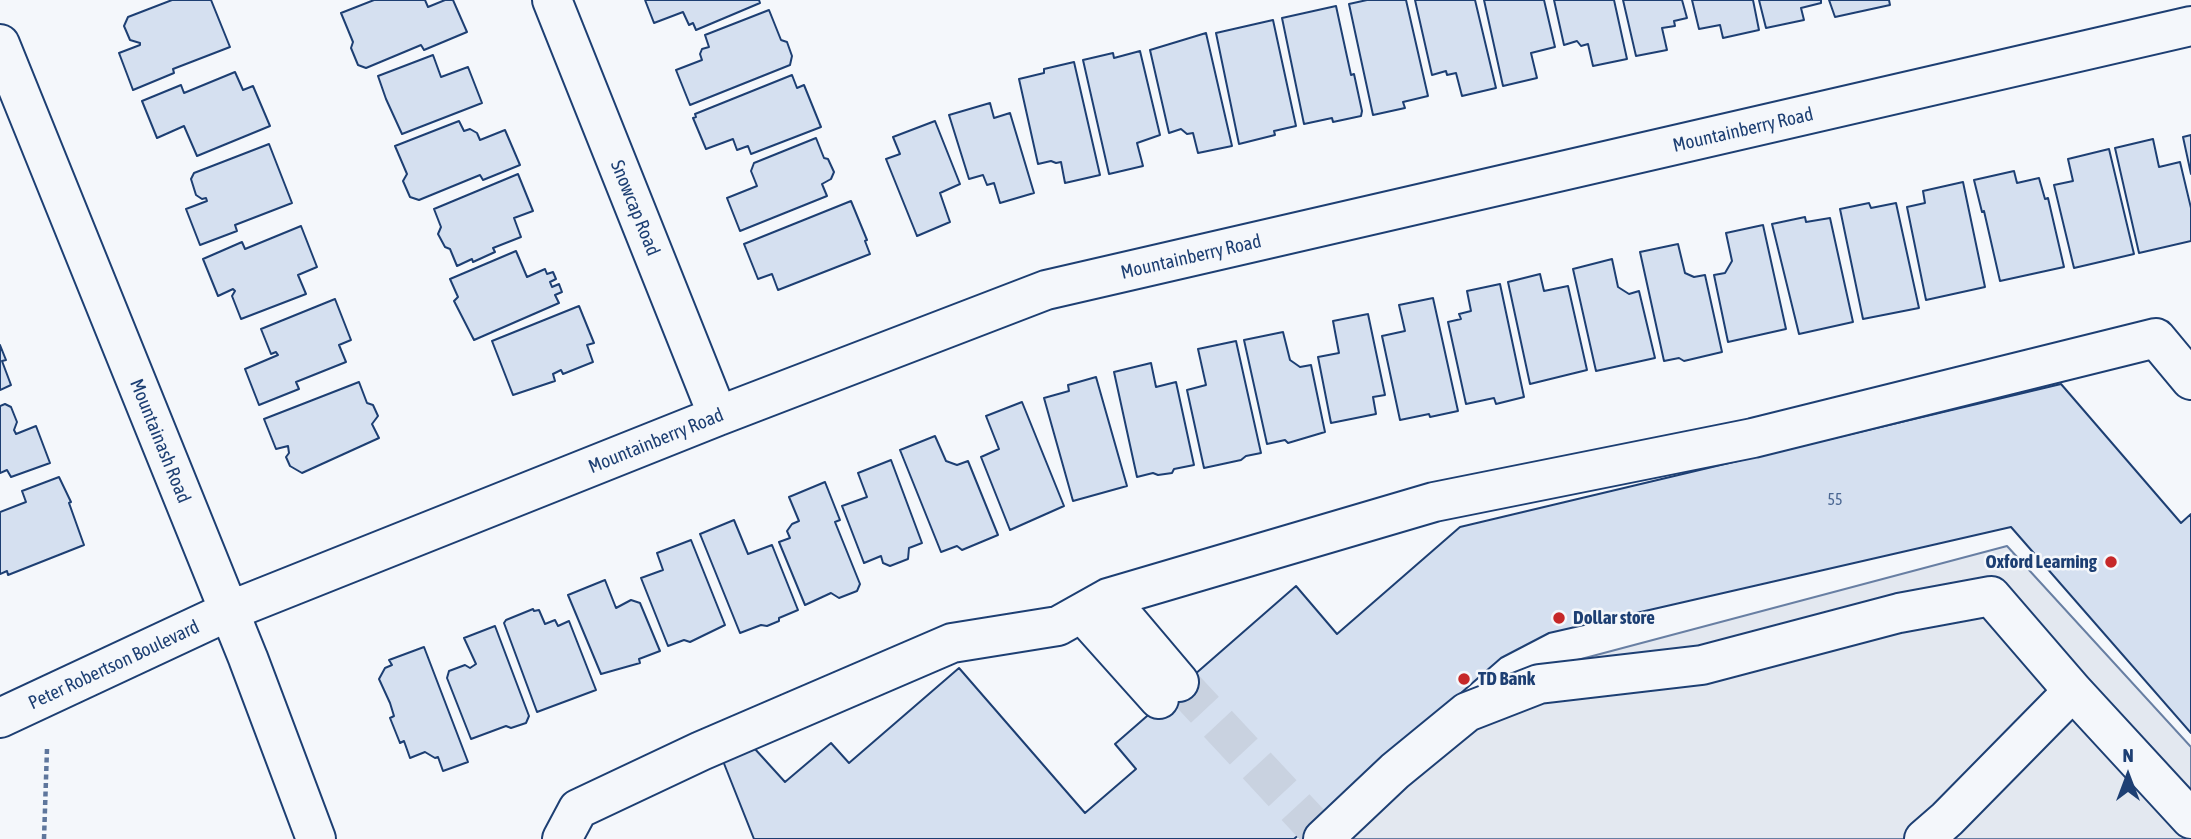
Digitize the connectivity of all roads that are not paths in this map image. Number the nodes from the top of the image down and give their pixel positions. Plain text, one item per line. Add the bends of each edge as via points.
1 (552, 0) edge
2 (2191, 26) edge
3 (0, 44) edge
4 (2191, 380) edge
5 (718, 416) junction
6 (1095, 606) junction
7 (229, 611) junction
8 (1169, 691) tunnel mouth
9 (2073, 691) junction
10 (0, 718) edge
11 (2191, 819) edge
12 (1318, 835) edge
13 (316, 839) edge
14 (562, 839) edge
15 (1924, 839) edge

1 - 5 street, Snowcap Road
2 - 5 street, Mountainberry Road via 1046,290
3 - 7 street, Mountainash Road
4 - 6 street via 2156,338 1753,439 1434,502
5 - 7 street, Mountainberry Road
6 - 8 street
6 - 14 street via 1058,626 952,643 701,751 578,809
7 - 10 street, Peter Robertson Boulevard
7 - 13 street, Mountainash Road
9 - 11 street
9 - 12 street via 1992,596 1899,613 1702,665 1539,684 1467,712
9 - 15 street

